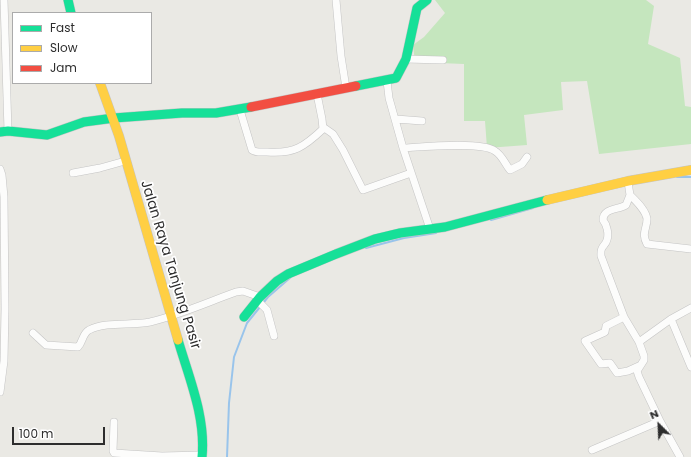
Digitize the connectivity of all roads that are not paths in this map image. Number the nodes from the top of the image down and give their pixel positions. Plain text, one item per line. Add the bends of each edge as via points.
1 (4, 0) edge
2 (68, 0) edge
3 (336, 0) edge
4 (427, 0) edge
5 (71, 12) edge
6 (406, 59) junction
7 (443, 60) dead end
8 (387, 81) junction
9 (100, 84) edge
10 (346, 88) junction
11 (317, 94) junction
12 (240, 110) junction
13 (114, 118) junction
14 (396, 119) junction
15 (422, 121) dead end
16 (323, 127) junction
17 (4, 132) edge
18 (403, 148) junction
19 (527, 157) dead end
20 (125, 161) junction
21 (0, 169) edge
22 (691, 170) edge
23 (73, 173) dead end
24 (411, 173) junction
25 (629, 187) junction
26 (2, 198) edge
27 (430, 229) junction
28 (691, 249) edge
29 (260, 301) junction
30 (691, 308) edge
31 (172, 315) junction
32 (244, 317) dead end
33 (624, 317) junction
34 (671, 319) junction
35 (2, 333) edge
36 (33, 333) dead end
37 (274, 336) dead end
38 (639, 342) junction
39 (639, 366) junction
40 (691, 367) edge
41 (0, 392) edge
42 (660, 421) junction
43 (114, 422) dead end
44 (592, 450) dead end
45 (162, 456) edge
46 (202, 456) edge
47 (680, 457) edge

1 - 17 street
2 - 5 street
3 - 10 street
4 - 6 street via 415,12
6 - 7 street
6 - 8 street via 398,76
8 - 10 street
8 - 14 street
9 - 13 street, Jalan Raya Tanjung Pasir
10 - 11 street
11 - 12 street
11 - 16 street
12 - 13 street
12 - 16 street via 250,148 256,152 279,153 298,149 322,131
13 - 17 street via 84,122 46,135
13 - 20 street, Jalan Raya Tanjung Pasir
14 - 15 street
14 - 18 street
16 - 24 street via 332,134 343,150 363,190
18 - 19 street via 488,148 496,151 510,170 519,166
18 - 24 street
20 - 23 street
20 - 31 street, Jalan Raya Tanjung Pasir
21 - 26 street
22 - 25 street
24 - 27 street
25 - 27 street via 518,207
25 - 28 street via 647,218 644,238 647,244
25 - 33 street via 625,206 604,214 607,240 601,250
26 - 35 street
27 - 29 street via 376,239 299,268 277,281
29 - 31 street via 243,291 236,292
29 - 32 street
29 - 37 street via 267,310
30 - 34 street
31 - 36 street via 139,324 95,328 84,334 78,347 46,345
31 - 46 street, Jalan Raya Tanjung Pasir via 201,420
33 - 38 street
33 - 39 street via 606,326 604,332 585,341 600,364 610,363 617,373
34 - 38 street
34 - 40 street
35 - 41 street via 3,378
38 - 39 street via 644,356
39 - 42 street via 640,377
42 - 44 street
42 - 47 street
43 - 45 street via 114,453
45 - 46 street

